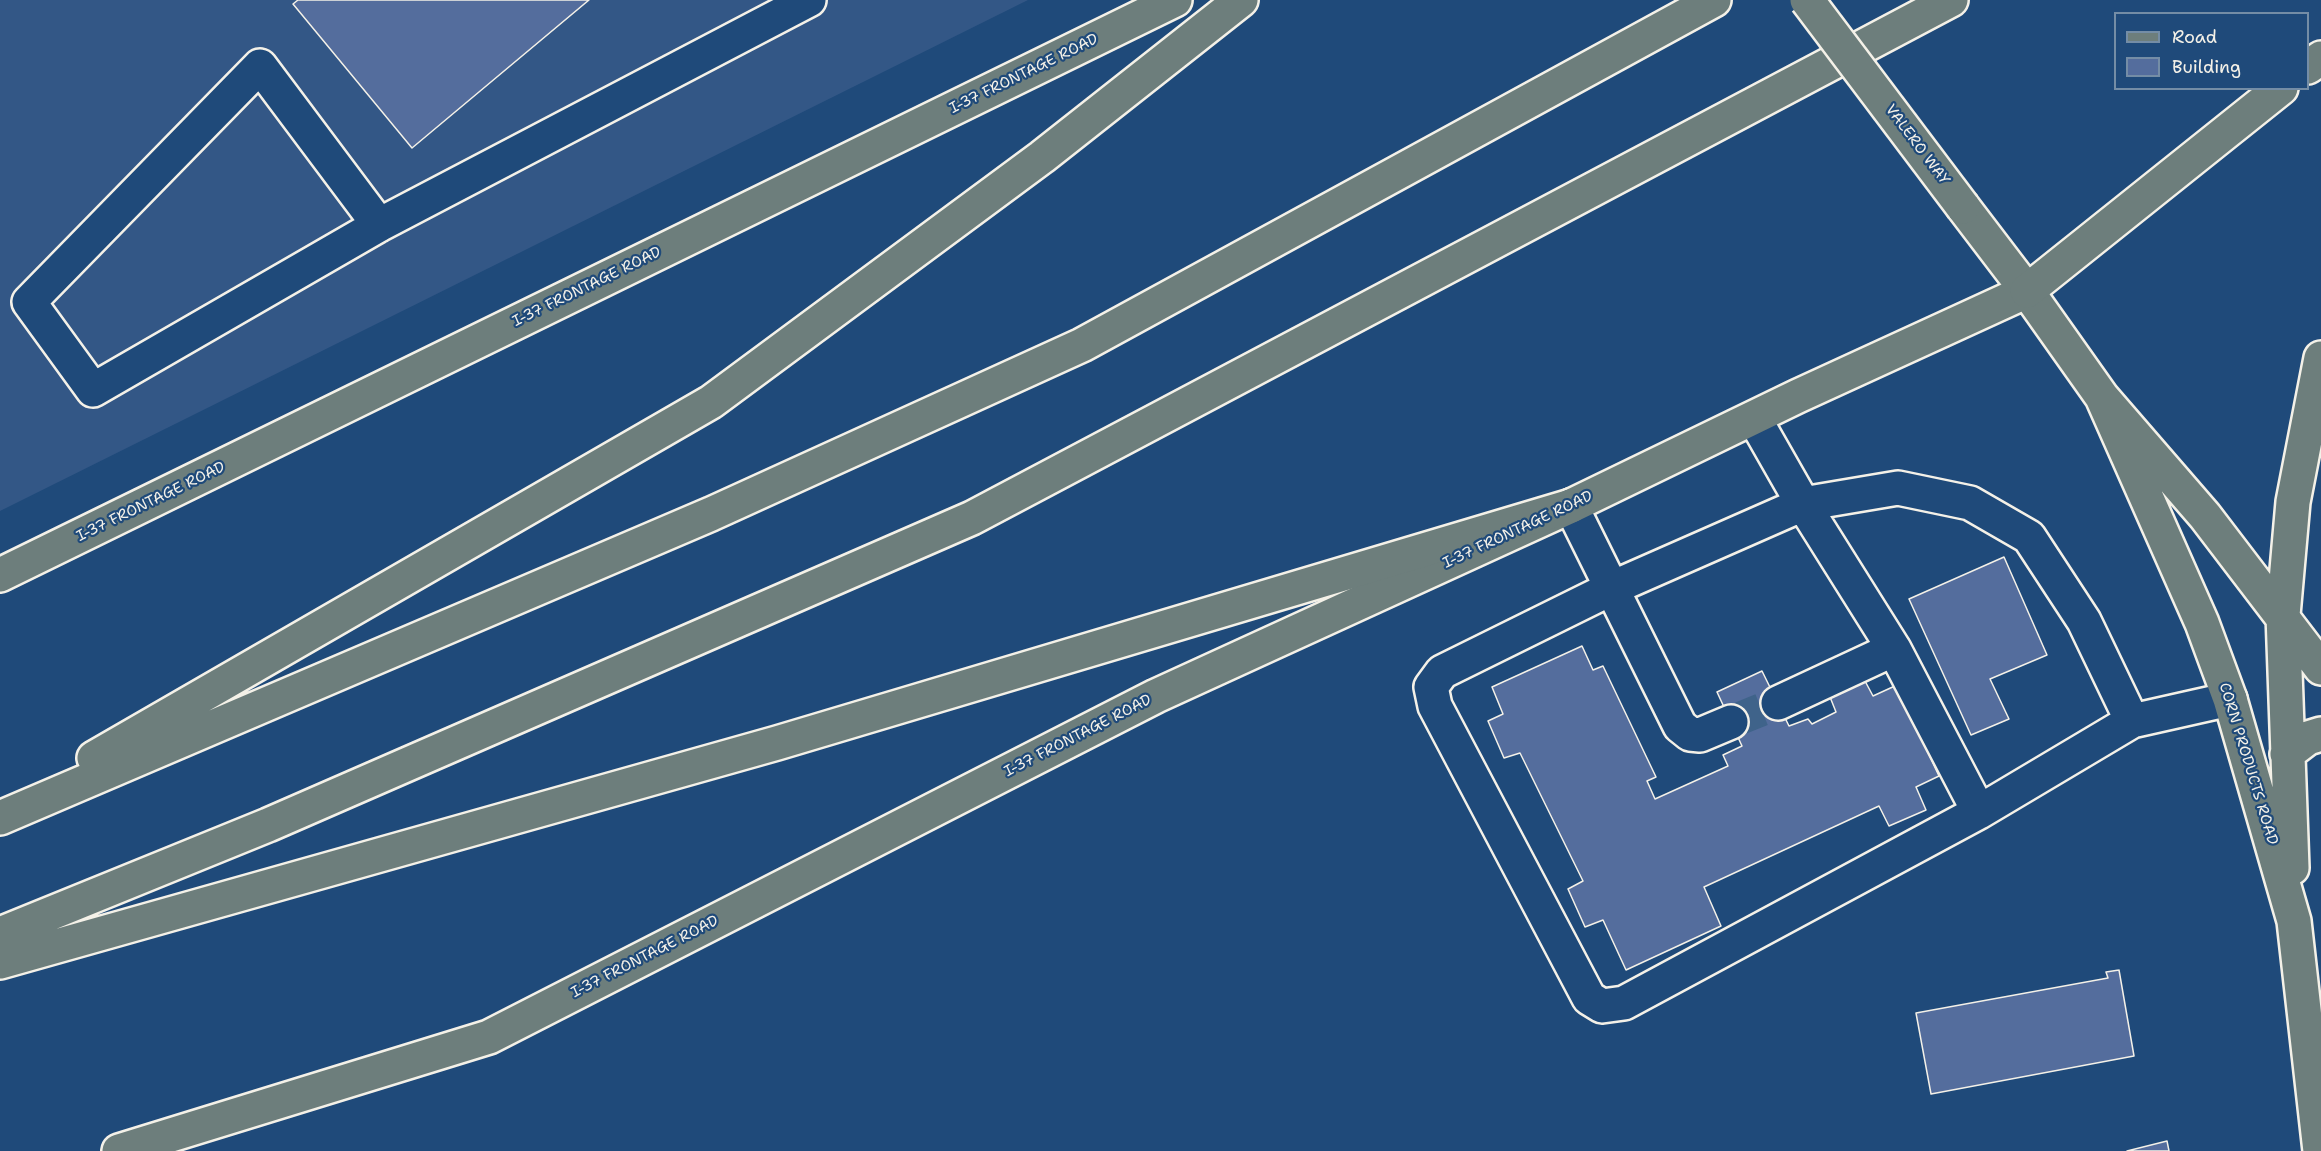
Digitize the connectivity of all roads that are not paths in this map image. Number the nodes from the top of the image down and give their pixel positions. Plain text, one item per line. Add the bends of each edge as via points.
1 (1175, 0) edge
2 (1241, 0) edge
3 (1714, 0) edge
4 (1807, 0) edge
5 (1951, 0) edge
6 (803, 1) edge
7 (2278, 90) edge
8 (379, 225) junction
9 (2027, 291) junction
10 (2321, 358) edge
11 (2102, 397) junction
12 (1754, 418) junction
13 (1803, 504) junction
14 (1571, 506) junction
15 (0, 575) edge
16 (1612, 588) junction
17 (2283, 615) junction
18 (1894, 650) junction
19 (2321, 668) edge
20 (2230, 699) junction
21 (1778, 703) tunnel mouth
22 (2132, 721) junction
23 (1731, 722) tunnel mouth
24 (2321, 734) edge
25 (2287, 754) junction
26 (0, 812) edge
27 (1979, 812) junction
28 (0, 818) edge
29 (2294, 921) junction
30 (0, 934) edge
31 (0, 962) edge
32 (119, 1151) edge
33 (2320, 1151) edge

1 - 15 main road, I-37 FRONTAGE ROAD
2 - 26 main road via 1042,157 711,402
3 - 28 main road via 1082,345 711,514
4 - 9 main road, VALERO WAY, bridge
5 - 30 main road via 972,518 268,825
6 - 8 lane
7 - 9 main road, I-37 FRONTAGE ROAD
8 - 8 lane via 93,390 29,302 260,66
9 - 11 main road, CORN PRODUCTS ROAD
9 - 12 main road, I-37 FRONTAGE ROAD
10 - 17 main road via 2293,502
11 - 17 main road, CORN PRODUCTS ROAD via 2205,516
11 - 20 main road, CORN PRODUCTS ROAD via 2177,562
12 - 13 lane
12 - 14 main road, I-37 FRONTAGE ROAD
13 - 16 lane
13 - 18 lane
13 - 22 lane via 1898,488 1970,503 2029,537 2084,621
14 - 16 lane
14 - 31 main road via 777,743
14 - 32 main road, I-37 FRONTAGE ROAD via 1156,696 489,1037
16 - 23 lane via 1680,726 1690,734 1700,735
16 - 27 lane via 1442,672 1431,687 1435,706 1583,987 1589,998 1602,1006 1623,1003
17 - 19 main road, CORN PRODUCTS ROAD
17 - 25 main road
18 - 21 lane
18 - 27 lane
20 - 22 lane
20 - 29 main road, CORN PRODUCTS ROAD
22 - 27 lane
24 - 25 main road via 2308,738
25 - 29 main road
29 - 33 main road, CORN PRODUCTS ROAD

